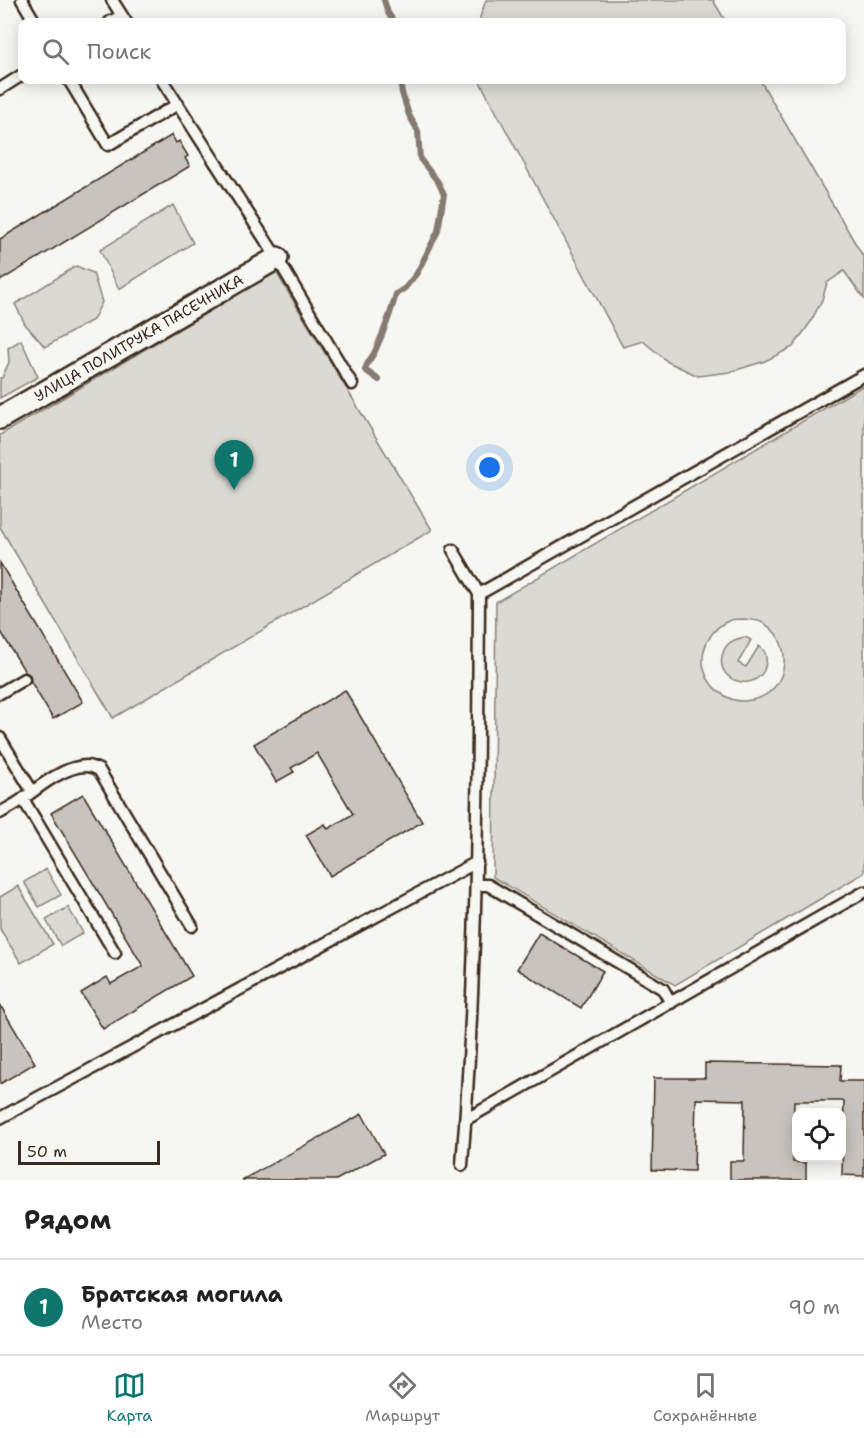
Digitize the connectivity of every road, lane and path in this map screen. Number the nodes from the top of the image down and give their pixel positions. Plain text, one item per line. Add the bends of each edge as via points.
1 (22, 0) edge
2 (112, 0) edge
3 (33, 18) edge
4 (123, 18) edge
5 (18, 78) edge
6 (71, 84) edge
7 (165, 84) edge
8 (0, 89) edge
9 (178, 104) junction
10 (277, 258) junction
11 (864, 375) edge
12 (352, 384) dead end
13 (0, 418) edge
14 (453, 550) dead end
15 (479, 594) junction
16 (24, 679) dead end
17 (0, 693) edge
18 (0, 738) edge
19 (28, 795) junction
20 (0, 813) edge
21 (477, 862) junction
22 (476, 885) junction
23 (864, 892) edge
24 (192, 926) dead end
25 (115, 953) dead end
26 (671, 1003) junction
27 (0, 1118) edge
28 (465, 1120) junction
29 (462, 1165) dead end

1 - 3 lane
2 - 4 lane
5 - 8 lane
6 - 9 lane via 108,145
7 - 9 lane
9 - 10 lane
10 - 12 lane
10 - 13 street, УЛИЦА ПОЛИТРУКА ПАСЕЧНИКА
11 - 15 lane
14 - 15 lane
15 - 21 lane
16 - 17 lane
18 - 19 lane
19 - 20 lane
19 - 24 lane via 75,768 87,765 99,770
19 - 25 lane
21 - 22 lane
21 - 27 lane
22 - 26 lane via 488,885 663,989
22 - 28 lane
23 - 26 lane
26 - 28 lane
28 - 29 lane

